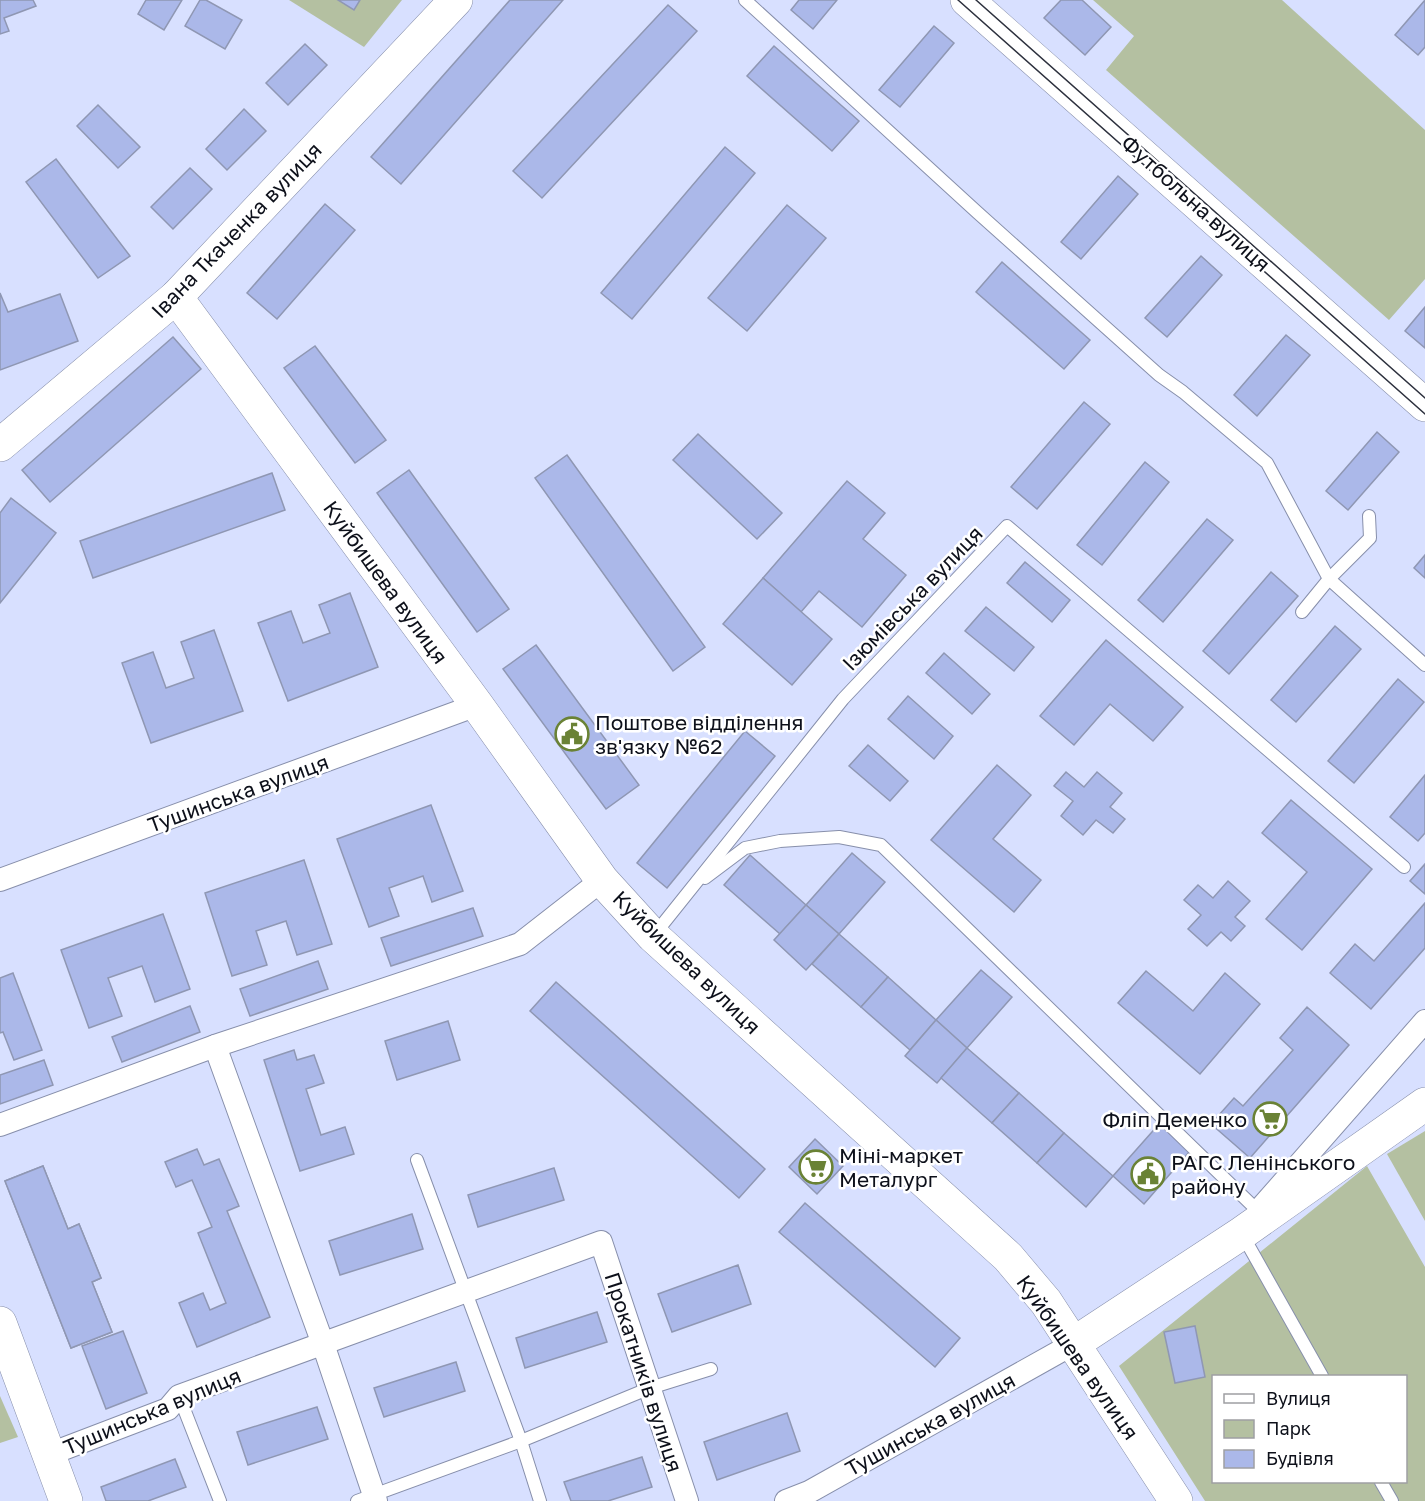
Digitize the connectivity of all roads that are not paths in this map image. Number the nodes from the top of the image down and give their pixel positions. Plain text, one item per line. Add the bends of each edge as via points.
1 (456, 0) edge
2 (745, 0) edge
3 (967, 0) edge
4 (176, 297) junction
5 (1425, 405) edge
6 (0, 445) edge
7 (1369, 516) dead end
8 (1329, 579) junction
9 (1302, 612) dead end
10 (1425, 665) edge
11 (477, 705) junction
12 (1404, 867) dead end
13 (0, 880) edge
14 (602, 880) junction
15 (690, 890) junction
16 (653, 936) junction
17 (1425, 1021) edge
18 (215, 1046) junction
19 (1425, 1104) edge
20 (0, 1125) edge
21 (417, 1160) dead end
22 (1250, 1222) junction
23 (601, 1242) joint
24 (466, 1293) junction
25 (0, 1323) edge
26 (323, 1344) junction
27 (1073, 1344) junction
28 (711, 1369) dead end
29 (1322, 1375) edge
30 (650, 1388) junction
31 (179, 1396) junction
32 (521, 1441) junction
33 (50, 1454) junction
34 (1382, 1483) edge
35 (369, 1499) edge
36 (66, 1501) edge
37 (220, 1501) edge
38 (540, 1501) edge
39 (687, 1501) edge
40 (786, 1501) edge
41 (1176, 1501) edge
42 (1392, 1501) edge

1 - 4 main road, Івана Ткаченка вулиця
2 - 8 lane via 1159,375 1267,463
3 - 5 main road, Футбольна вулиця
4 - 6 main road, Івана Ткаченка вулиця
4 - 11 main road, Куйбишева вулиця
7 - 8 lane via 1370,538
8 - 9 lane
8 - 10 lane
11 - 13 street, Тушинська вулиця
11 - 14 main road, Куйбишева вулиця
12 - 15 lane, Ізюмівська вулиця via 1007,526 843,699
14 - 16 main road, Куйбишева вулиця
14 - 18 street via 520,944
15 - 16 lane, Ізюмівська вулиця
15 - 22 lane via 745,848 839,837 881,845
16 - 27 main road, Куйбишева вулиця via 1008,1257 1046,1302
17 - 22 street
18 - 20 street
18 - 26 street
19 - 22 main road
21 - 24 lane
22 - 27 main road
22 - 29 lane
23 - 24 street, Тушинська вулиця
23 - 30 street, Прокатників вулиця
24 - 26 street, Тушинська вулиця
24 - 32 lane
25 - 33 main road
26 - 31 street, Тушинська вулиця
26 - 35 street
27 - 40 street, Тушинська вулиця via 809,1492
27 - 41 main road, Куйбишева вулиця
28 - 30 lane
30 - 32 lane
30 - 39 street, Прокатників вулиця
31 - 33 street, Тушинська вулиця via 168,1409
31 - 37 lane
32 - 35 lane
32 - 38 lane
33 - 36 main road
34 - 42 lane

